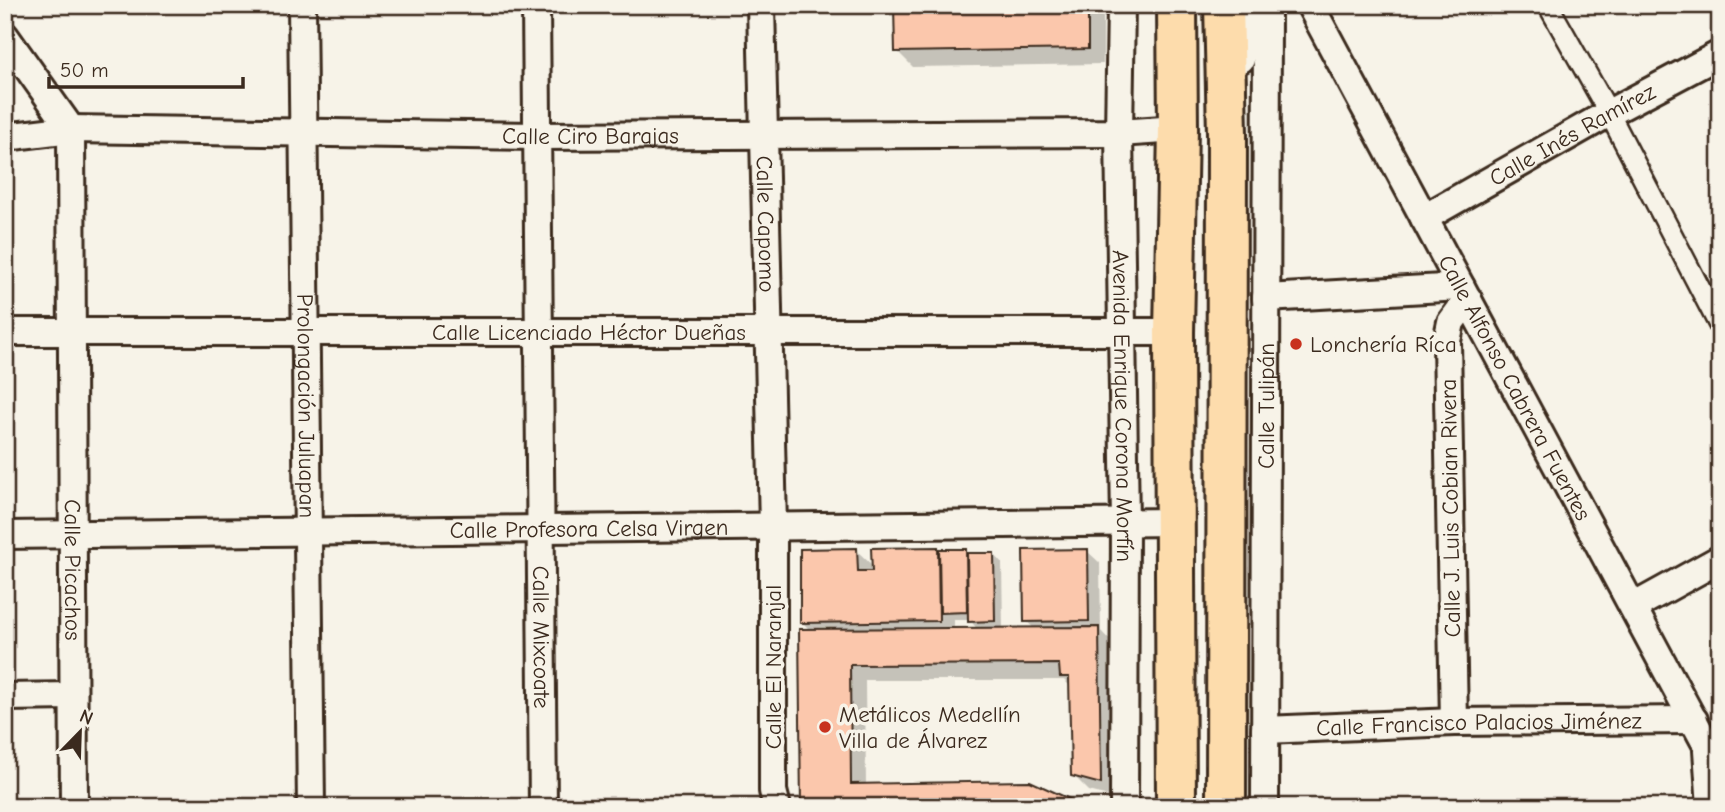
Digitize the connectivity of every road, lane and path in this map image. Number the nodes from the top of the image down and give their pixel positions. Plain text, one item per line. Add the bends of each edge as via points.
1 (302, 5) edge
2 (536, 5) edge
3 (761, 5) edge
4 (1121, 5) edge
5 (1177, 5) edge
6 (1223, 5) edge
7 (1251, 5) edge
8 (1267, 5) edge
9 (1310, 5) edge
10 (1548, 5) edge
11 (5, 36) edge
12 (1720, 54) edge
13 (1609, 113) junction
14 (71, 128) junction
15 (1178, 129) junction
16 (303, 133) junction
17 (1119, 133) junction
18 (537, 136) junction
19 (764, 136) junction
20 (5, 137) edge
21 (1424, 218) junction
22 (1227, 250) junction
23 (1464, 293) junction
24 (1266, 298) junction
25 (1720, 327) edge
26 (1122, 331) junction
27 (5, 332) edge
28 (72, 332) junction
29 (306, 332) junction
30 (539, 332) junction
31 (768, 332) junction
32 (1174, 332) junction
33 (1125, 522) junction
34 (1175, 522) junction
35 (773, 526) junction
36 (541, 529) junction
37 (308, 532) junction
38 (72, 534) junction
39 (5, 535) edge
40 (1720, 559) edge
41 (1633, 607) junction
42 (73, 696) junction
43 (5, 697) edge
44 (1693, 720) junction
45 (1454, 722) junction
46 (1265, 730) junction
47 (1706, 745) junction
48 (1720, 769) edge
49 (74, 807) edge
50 (311, 807) edge
51 (543, 807) edge
52 (778, 807) edge
53 (1124, 807) edge
54 (1175, 807) edge
55 (1226, 807) edge
56 (1265, 807) edge
57 (1711, 807) edge

1 - 16 street, Prolongación Juluapan
2 - 18 street, Calle Mixcoate
3 - 19 street, Calle Capomo
4 - 17 street, Avenida Enrique Corona Morfín
5 - 15 main road
6 - 22 main road
7 - 22 street via 1241,32 1243,206
8 - 24 street, Calle Tulipán
9 - 21 street, Calle Alfonso Cabrera Fuentes
10 - 13 street
11 - 14 street
12 - 13 street, Calle Inés Ramírez
13 - 21 street, Calle Inés Ramírez
13 - 25 street
14 - 16 street, Calle Ciro Barajas
14 - 20 street, Calle Ciro Barajas
14 - 28 street, Calle Picachos
15 - 17 street, Calle Ciro Barajas
15 - 32 main road
16 - 18 street, Calle Ciro Barajas
16 - 29 street, Prolongación Juluapan
17 - 19 street, Calle Ciro Barajas
17 - 26 street, Avenida Enrique Corona Morfín
18 - 19 street, Calle Ciro Barajas
18 - 30 street, Calle Mixcoate
19 - 31 street, Calle Capomo
21 - 23 street, Calle Alfonso Cabrera Fuentes
22 - 55 main road
23 - 24 street
23 - 41 street, Calle Alfonso Cabrera Fuentes
23 - 45 street, Calle J. Luis Cobian Rivera via 1447,341
24 - 46 street, Calle Tulipán
26 - 31 street, Calle Licenciado Héctor Dueñas
26 - 32 street, Calle Licenciado Héctor Dueñas
26 - 33 street, Avenida Enrique Corona Morfín
27 - 28 street, Calle Licenciado Héctor Dueñas
28 - 29 street, Calle Licenciado Héctor Dueñas
28 - 38 street, Calle Picachos
29 - 30 street, Calle Licenciado Héctor Dueñas
29 - 37 street, Prolongación Juluapan
30 - 31 street, Calle Licenciado Héctor Dueñas
30 - 36 street, Calle Mixcoate
31 - 35 street, Calle Capomo
32 - 34 main road
33 - 34 street, Calle Profesora Celsa Virgen
33 - 35 street, Calle Profesora Celsa Virgen
33 - 53 street, Avenida Enrique Corona Morfín
34 - 54 main road
35 - 36 street, Calle Profesora Celsa Virgen
35 - 52 street, Calle El Naranjal via 773,791
36 - 37 street, Calle Profesora Celsa Virgen
36 - 51 street, Calle Mixcoate
37 - 38 street, Calle Profesora Celsa Virgen
37 - 50 street, Prolongación Juluapan
38 - 39 street, Calle Profesora Celsa Virgen
38 - 42 street, Calle Picachos
40 - 41 street
41 - 44 street, Calle Alfonso Cabrera Fuentes
42 - 43 street
42 - 49 street, Calle Picachos
44 - 45 street, Calle Francisco Palacios Jiménez
44 - 47 street, Calle Alfonso Cabrera Fuentes
45 - 46 street, Calle Francisco Palacios Jiménez
46 - 56 street, Calle Tulipán
47 - 48 street, Calle Alfonso Cabrera Fuentes
47 - 57 street

